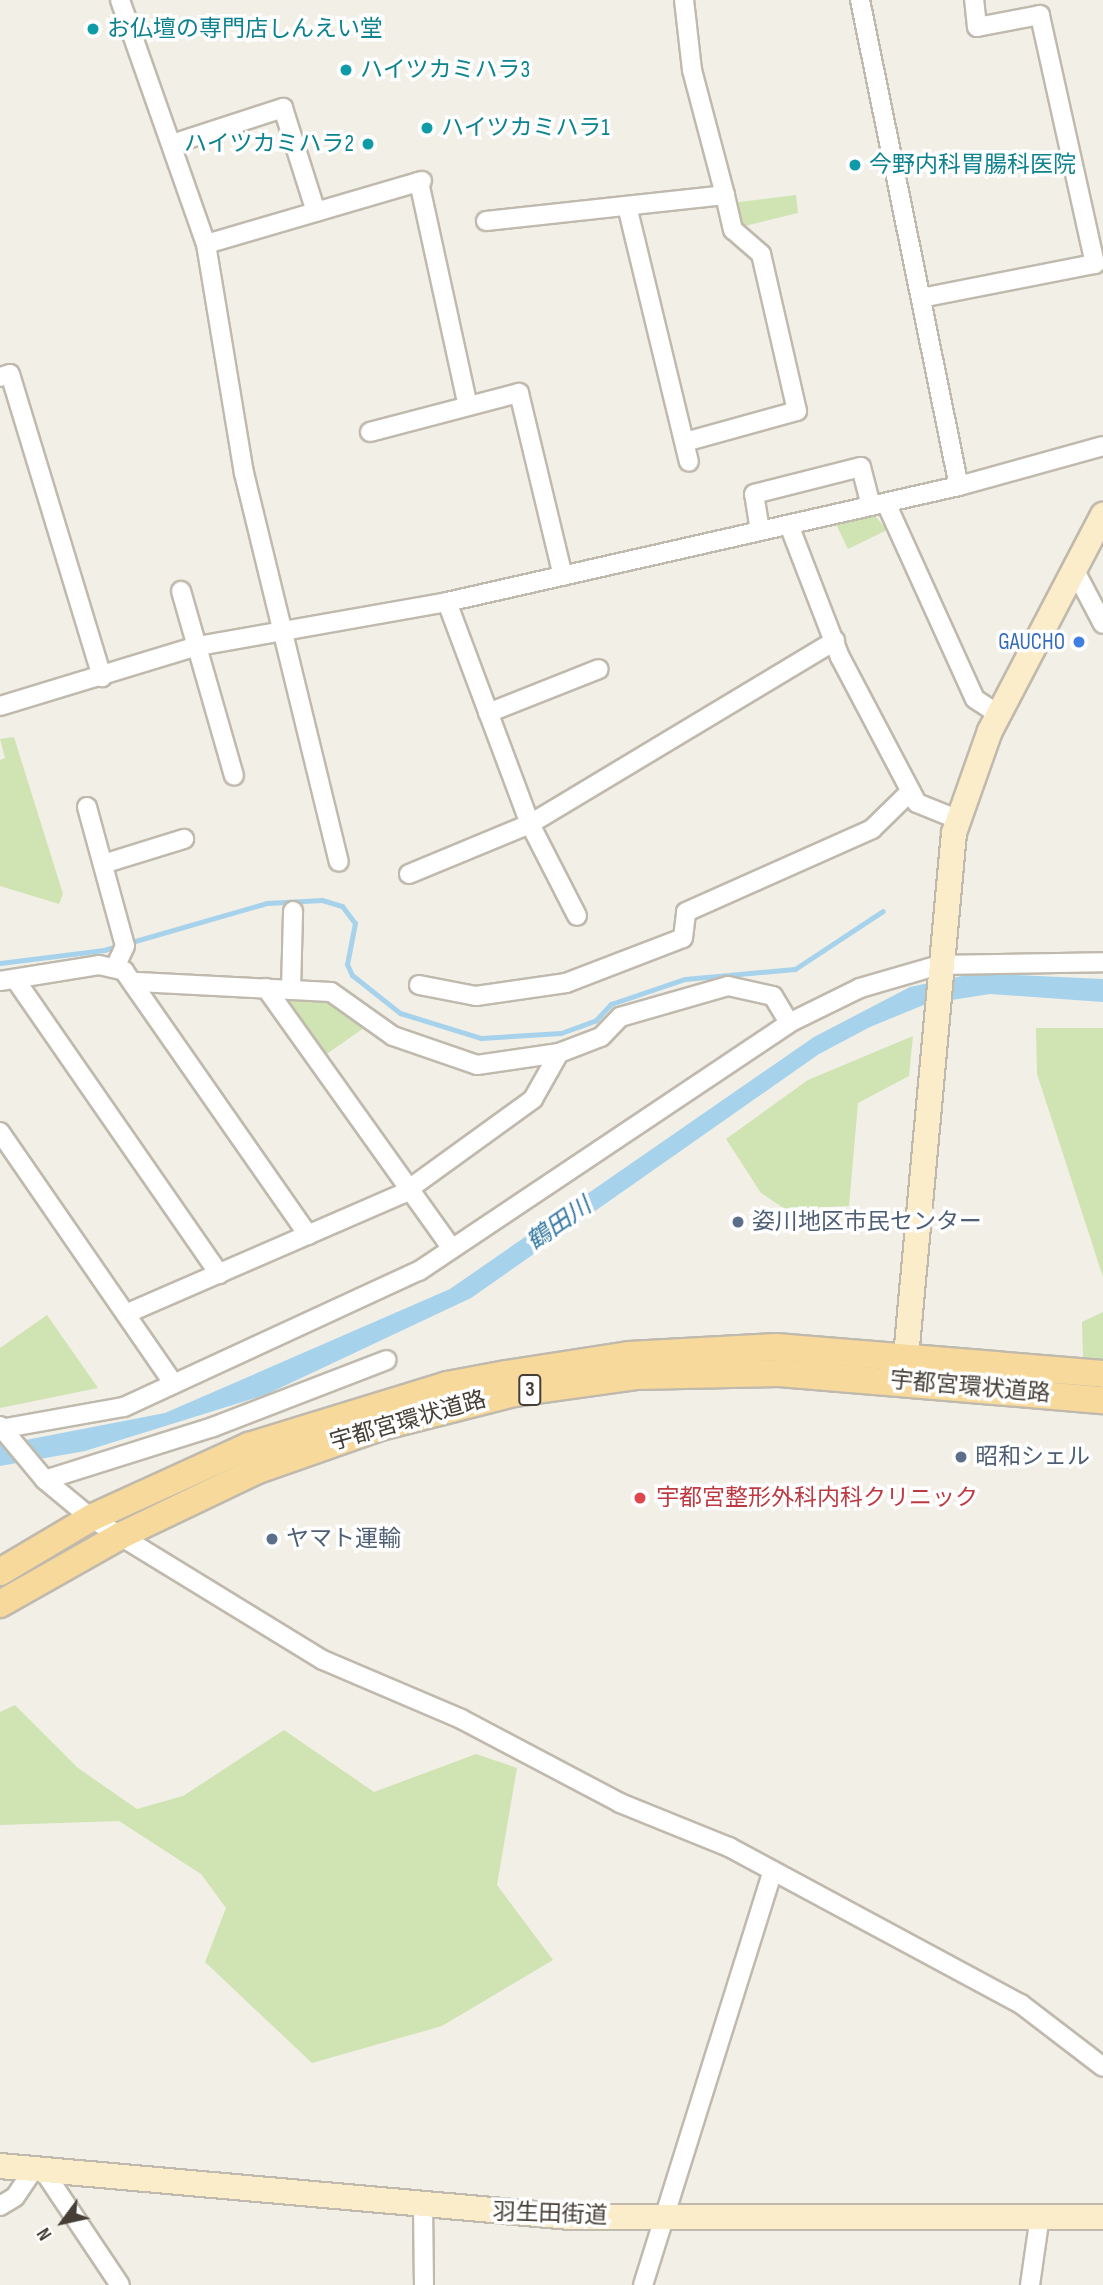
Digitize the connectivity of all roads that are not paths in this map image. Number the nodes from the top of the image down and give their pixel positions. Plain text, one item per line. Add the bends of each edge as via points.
1 (120, 0) edge
2 (684, 0) edge
3 (860, 0) edge
4 (974, 0) edge
5 (172, 144) junction
6 (725, 195) junction
7 (627, 206) junction
8 (316, 212) junction
9 (486, 221) dead end
10 (206, 244) junction
11 (920, 298) junction
12 (0, 377) edge
13 (468, 406) junction
14 (370, 432) dead end
15 (685, 442) junction
16 (1103, 446) edge
17 (689, 462) dead end
18 (959, 486) junction
19 (879, 505) junction
20 (1103, 515) edge
21 (789, 525) junction
22 (760, 531) junction
23 (1074, 569) junction
24 (563, 576) junction
25 (181, 591) dead end
26 (447, 602) junction
27 (1103, 624) edge
28 (286, 629) junction
29 (835, 641) junction
30 (198, 646) junction
31 (599, 669) dead end
32 (102, 677) junction
33 (0, 706) edge
34 (488, 713) junction
35 (998, 714) junction
36 (234, 776) dead end
37 (911, 791) junction
38 (87, 807) dead end
39 (959, 820) junction
40 (530, 824) junction
41 (184, 839) dead end
42 (340, 862) dead end
43 (103, 864) junction
44 (409, 874) dead end
45 (293, 911) dead end
46 (577, 915) dead end
47 (1103, 962) edge
48 (116, 965) junction
49 (939, 965) junction
50 (7, 980) edge
51 (138, 982) junction
52 (419, 985) dead end
53 (266, 988) junction
54 (291, 989) junction
55 (789, 1023) junction
56 (559, 1053) junction
57 (0, 1132) edge
58 (407, 1190) junction
59 (308, 1235) junction
60 (452, 1249) junction
61 (219, 1274) junction
62 (128, 1313) junction
63 (387, 1360) dead end
64 (905, 1367) junction
65 (1103, 1374) edge
66 (174, 1384) junction
67 (1103, 1400) edge
68 (1, 1428) edge
69 (45, 1480) junction
70 (91, 1518) junction
71 (120, 1536) junction
72 (0, 1572) edge
73 (0, 1604) edge
74 (773, 1871) junction
75 (1103, 2067) edge
76 (0, 2166) edge
77 (38, 2169) junction
78 (0, 2206) edge
79 (422, 2206) junction
80 (1040, 2216) junction
81 (663, 2217) junction
82 (1103, 2217) edge
83 (120, 2285) edge
84 (424, 2285) edge
85 (643, 2285) edge
86 (1030, 2285) edge

1 - 5 street
2 - 6 street via 692,70
3 - 11 street
4 - 11 street via 977,27 1040,15 1095,264
5 - 8 street via 283,108
5 - 10 street
6 - 7 street
6 - 15 street via 733,230 761,254 797,411
7 - 9 street
7 - 15 street
8 - 10 street
8 - 13 street via 420,182
10 - 28 street via 244,473
11 - 18 street
12 - 32 street via 10,374
13 - 14 street
13 - 24 street via 519,393
15 - 17 street
16 - 18 street
18 - 19 street
19 - 21 street
19 - 22 street via 861,467 754,494
19 - 35 street via 975,699
20 - 23 main road
21 - 22 street
21 - 29 street
22 - 24 street
23 - 27 street
23 - 35 main road
24 - 26 street
25 - 30 street
26 - 28 street
26 - 34 street
28 - 30 street
28 - 42 street
29 - 37 street
29 - 40 street
30 - 32 street
30 - 36 street
31 - 34 street
32 - 33 street
34 - 40 street
35 - 39 main road
37 - 39 street via 917,803
37 - 52 street via 872,829 686,912 683,938 566,983 476,996
38 - 43 street
39 - 49 main road
40 - 44 street
40 - 46 street
41 - 43 street
43 - 48 street via 125,946
45 - 54 street
47 - 49 street
48 - 50 street
48 - 51 street
49 - 55 street via 860,988
49 - 64 main road
50 - 61 street
51 - 53 street
51 - 59 street
53 - 54 street
53 - 58 street
54 - 56 street via 331,992 393,1036 477,1065
55 - 56 street via 773,996 727,986 620,1017 601,1037
55 - 60 street
56 - 58 street via 533,1099
57 - 62 street
58 - 59 street
58 - 60 street
59 - 61 street
60 - 66 street via 419,1271
61 - 62 street
62 - 66 street
63 - 69 street via 201,1431
64 - 65 main road, 宇都宮環状道路 / 3
64 - 67 main road, 宇都宮環状道路 / 3
64 - 70 main road, 宇都宮環状道路 / 3 via 776,1347 629,1354 447,1385 249,1446
64 - 71 main road, 宇都宮環状道路 / 3 via 636,1376 514,1393 316,1447
66 - 68 street via 124,1407
68 - 69 street
69 - 70 street
70 - 71 street
70 - 72 main road, 宇都宮環状道路 / 3
71 - 73 main road, 宇都宮環状道路 / 3
71 - 74 street via 323,1660 461,1719 620,1803
74 - 75 street via 1021,2004
74 - 81 street
76 - 77 main road, 羽生田街道
77 - 78 street via 15,2197
77 - 79 main road, 羽生田街道
77 - 83 street
79 - 81 main road, 羽生田街道
79 - 84 street
80 - 81 main road, 羽生田街道
80 - 82 main road, 羽生田街道
80 - 86 street
81 - 85 street

